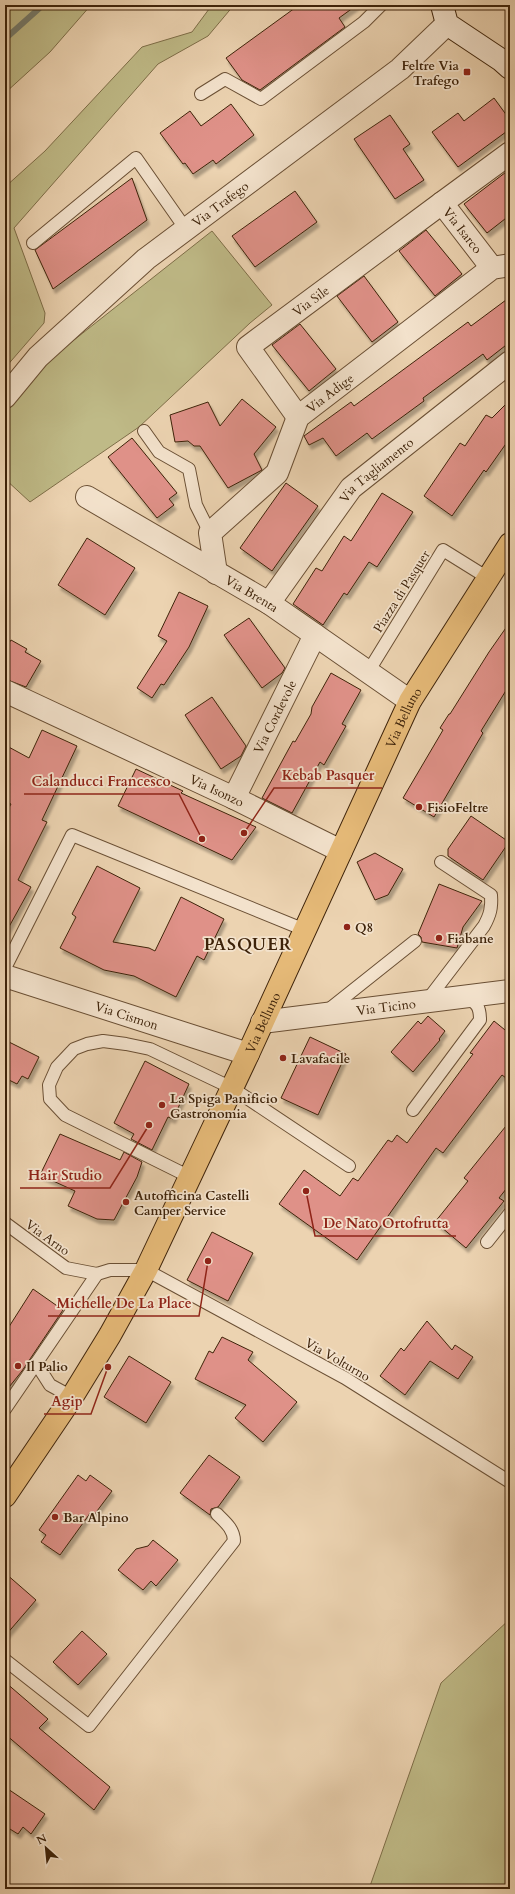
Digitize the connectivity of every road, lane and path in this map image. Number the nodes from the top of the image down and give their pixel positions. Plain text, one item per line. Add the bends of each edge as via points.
1 (381, 5) edge
2 (445, 15) edge
3 (507, 60) edge
4 (201, 94) dead end
5 (510, 153) edge
6 (442, 203) junction
7 (185, 228) junction
8 (33, 243) dead end
9 (501, 267) edge
10 (510, 362) edge
11 (5, 397) edge
12 (298, 417) junction
13 (144, 431) dead end
14 (87, 497) dead end
15 (210, 533) junction
16 (509, 546) edge
17 (216, 573) junction
18 (488, 578) junction
19 (269, 603) junction
20 (315, 635) junction
21 (368, 672) junction
22 (5, 691) edge
23 (410, 701) junction
24 (234, 798) junction
25 (341, 851) junction
26 (441, 862) dead end
27 (305, 930) junction
28 (415, 941) dead end
29 (5, 968) edge
30 (5, 976) edge
31 (510, 991) edge
32 (466, 996) junction
33 (426, 1002) junction
34 (323, 1015) junction
35 (262, 1022) junction
36 (248, 1054) junction
37 (232, 1088) junction
38 (413, 1110) dead end
39 (349, 1166) dead end
40 (190, 1177) junction
41 (510, 1213) edge
42 (5, 1223) edge
43 (487, 1242) dead end
44 (146, 1270) junction
45 (97, 1274) junction
46 (36, 1363) junction
47 (72, 1397) junction
48 (5, 1409) edge
49 (510, 1482) edge
50 (5, 1496) edge
51 (217, 1514) dead end
52 (5, 1660) edge

1 - 4 lane via 364,22 261,99 225,79
2 - 3 street, Via Trafego
2 - 7 street, Via Trafego via 400,69
5 - 6 street, Via Isarco
6 - 9 street, Via Isarco
6 - 12 street, Via Sile via 248,347
7 - 8 lane via 136,158
7 - 11 street, Via Trafego via 146,259 38,357
9 - 12 street, Via Adige
10 - 19 street, Via Tagliamento via 352,488
12 - 15 street, Via Adige via 277,473
13 - 15 lane via 159,452 189,469 196,505
14 - 17 street, Via Brenta
15 - 17 street
16 - 18 main road, Via Belluno
17 - 19 street, Via Brenta
18 - 21 lane, Piazza di Pasquer via 443,550
18 - 23 main road, Via Belluno
19 - 20 street, Via Brenta
20 - 21 street, Via Brenta
20 - 24 street, Via Cordevole
21 - 23 street, Via Brenta
22 - 24 street, Via Isonzo
23 - 25 main road, Via Belluno
24 - 25 street, Via Isonzo
25 - 27 main road, Via Belluno
26 - 33 lane via 491,895 492,906 484,926
27 - 29 lane via 72,835
27 - 35 main road, Via Belluno
28 - 34 lane
30 - 36 street, Via Cismon
31 - 32 street, Via Ticino
32 - 33 street, Via Ticino
32 - 38 lane via 480,1010 480,1020
33 - 34 street, Via Ticino
34 - 35 street, Via Ticino
35 - 36 main road, Via Belluno
36 - 37 main road, Via Belluno
37 - 39 lane
37 - 40 main road, Via Belluno
37 - 40 lane via 150,1049 103,1041 74,1049 57,1067 49,1085 50,1099 64,1115
40 - 44 main road, Via Belluno
41 - 43 lane
42 - 45 lane, Via Arno via 66,1268
44 - 45 lane, Via Arno via 110,1270
44 - 47 main road, Via Belluno
44 - 49 lane, Via Volturno via 345,1378
45 - 46 lane
46 - 47 lane via 50,1385
46 - 48 lane
47 - 50 main road, Via Belluno
51 - 52 lane via 229,1525 234,1541 89,1726

